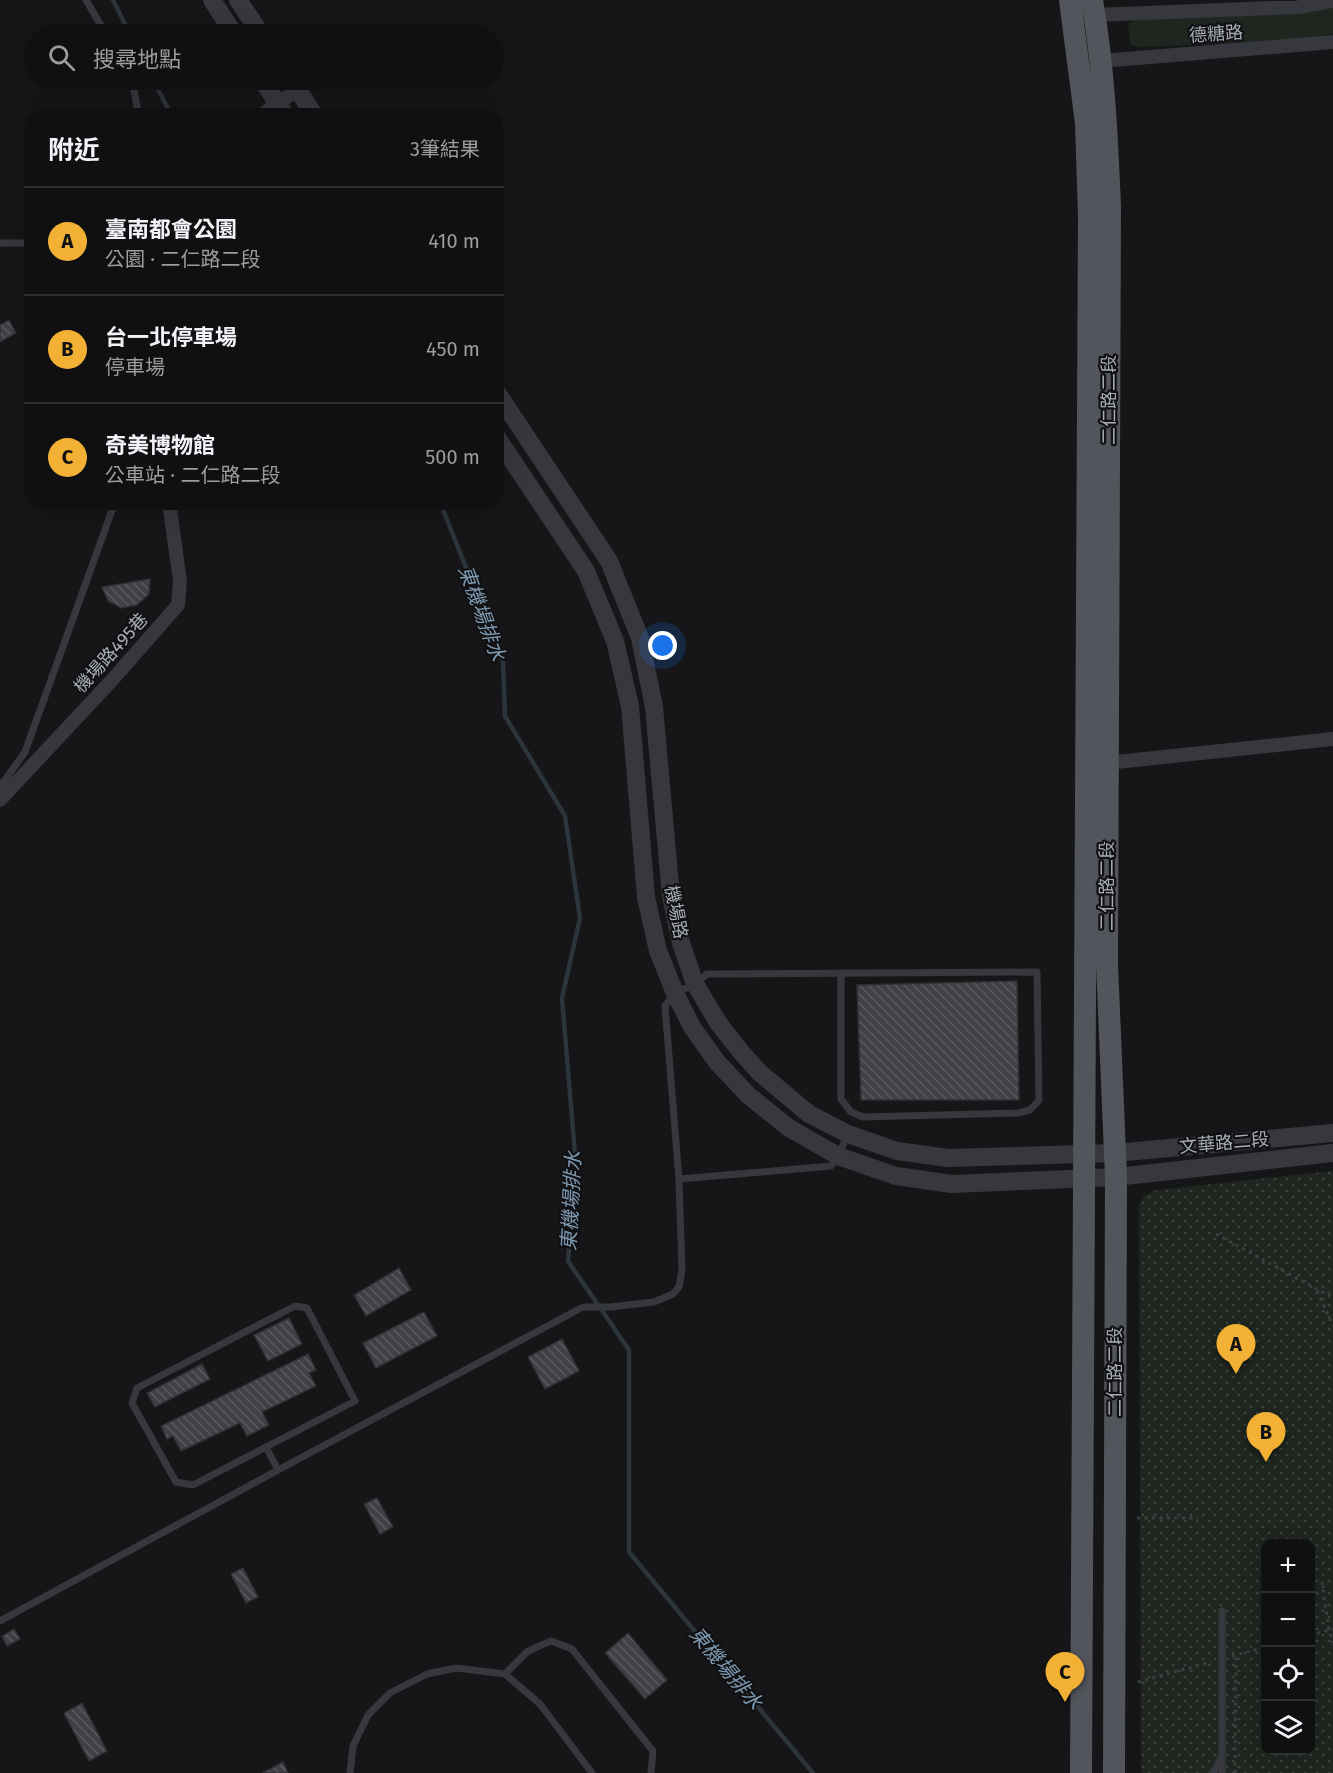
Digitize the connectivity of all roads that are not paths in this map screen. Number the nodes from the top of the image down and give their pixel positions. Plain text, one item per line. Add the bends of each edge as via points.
1 (86, 0) edge
2 (212, 0) edge
3 (238, 0) edge
4 (1070, 0) edge
5 (1333, 1) edge
6 (1093, 7) edge
7 (100, 24) edge
8 (228, 24) edge
9 (254, 24) edge
10 (1333, 42) edge
11 (1101, 61) junction
12 (134, 90) edge
13 (269, 90) edge
14 (292, 90) edge
15 (298, 90) edge
16 (137, 108) edge
17 (281, 108) edge
18 (283, 108) edge
19 (310, 108) edge
20 (0, 243) edge
21 (24, 243) edge
22 (504, 403) edge
23 (504, 447) edge
24 (112, 510) edge
25 (170, 510) edge
26 (1333, 739) edge
27 (1107, 763) junction
28 (0, 787) edge
29 (0, 800) edge
30 (841, 973) junction
31 (696, 984) junction
32 (675, 993) junction
33 (1333, 1133) edge
34 (848, 1134) junction
35 (1115, 1153) junction
36 (1333, 1153) edge
37 (1084, 1155) junction
38 (838, 1156) junction
39 (1116, 1177) junction
40 (679, 1179) junction
41 (1084, 1180) junction
42 (266, 1447) junction
43 (278, 1470) junction
44 (1222, 1611) dead end
45 (0, 1621) edge
46 (505, 1674) junction
47 (1221, 1757) junction
48 (350, 1773) edge
49 (592, 1773) edge
50 (651, 1773) edge
51 (1081, 1773) edge
52 (1114, 1773) edge
53 (1213, 1773) edge
54 (1222, 1773) edge

1 - 7 lane
2 - 8 street
3 - 9 street
4 - 37 main road, 二仁路二段 via 1086,123 1089,216
5 - 6 street, 德糖路 via 1298,7
6 - 11 main road, 二仁路二段
10 - 11 street, 德糖路
11 - 27 main road, 二仁路二段 via 1110,206
12 - 16 lane
13 - 17 street
14 - 18 street
15 - 19 street
20 - 21 lane
22 - 31 street, 機場路 via 609,561 640,638 654,707 671,897 681,943
23 - 32 street, 機場路 via 586,571 615,641 630,706 646,897 658,951
24 - 28 lane via 25,752
25 - 29 street, 機場路495巷 via 180,581 178,605
26 - 27 street
27 - 35 main road, 二仁路二段 via 1107,964
30 - 30 lane via 1037,972 1039,1100 1030,1110 1018,1113 863,1117 851,1112 841,1098
30 - 31 lane via 707,974
31 - 32 lane
31 - 34 street, 機場路 via 719,1024 760,1073 810,1114
32 - 38 street, 機場路 via 692,1027 717,1062 748,1095 789,1128
32 - 40 lane via 665,1006
33 - 35 street, 文華路二段
34 - 37 street, 機場路 via 897,1151 948,1158
34 - 38 lane
35 - 37 street, 機場路
35 - 39 main road, 二仁路二段
36 - 39 street, 文華路二段
37 - 41 main road, 二仁路二段
38 - 40 lane via 831,1166
38 - 41 street, 機場路 via 896,1176 952,1184
39 - 41 street, 機場路
39 - 52 main road, 二仁路二段
40 - 43 lane via 682,1270 679,1287 673,1294 654,1302 583,1307
41 - 51 main road, 二仁路二段
42 - 42 lane via 355,1401 307,1308 295,1306 137,1388 132,1403 176,1482 193,1485
42 - 43 lane
43 - 45 lane
44 - 47 lane
46 - 48 lane via 456,1668 427,1674 390,1693 368,1715 353,1746
46 - 49 lane via 540,1704
46 - 50 lane via 528,1651 551,1641 572,1649 653,1751
47 - 53 lane
47 - 54 lane

